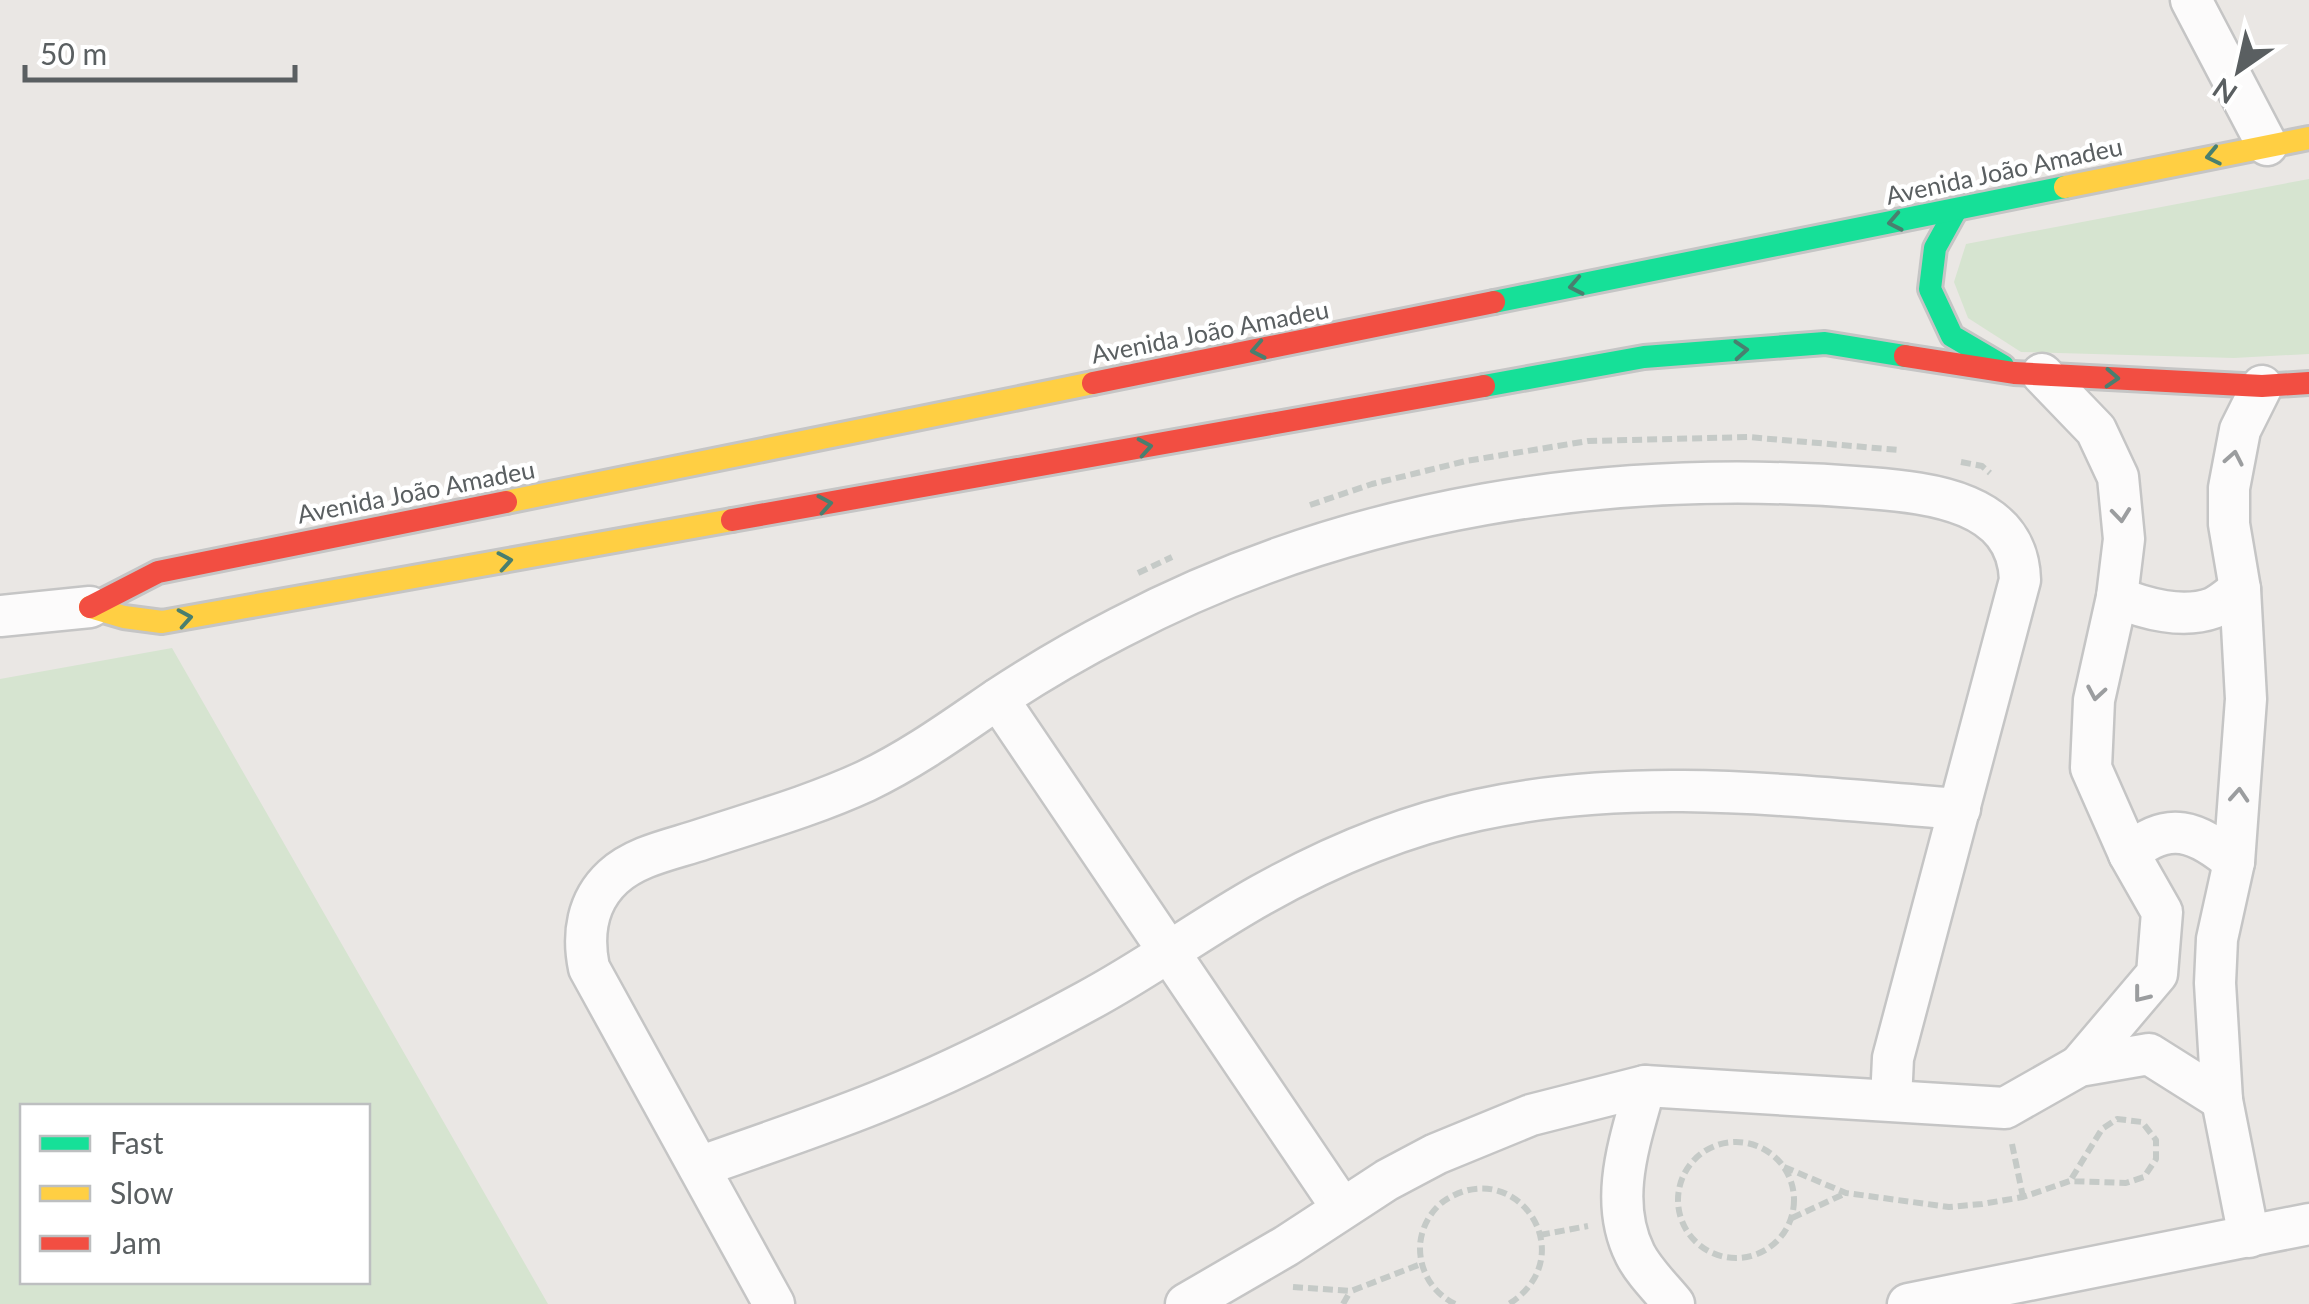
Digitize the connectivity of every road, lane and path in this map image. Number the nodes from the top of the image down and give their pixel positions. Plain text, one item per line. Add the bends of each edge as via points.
1 (2191, 0) edge
2 (2309, 138) edge
3 (2267, 145) junction
4 (1956, 210) junction
5 (2028, 373) junction
6 (2309, 383) edge
7 (2262, 386) junction
8 (1906, 451) dead end
9 (1944, 458) dead end
10 (1997, 478) dead end
11 (1302, 508) dead end
12 (1187, 551) dead end
13 (1122, 582) dead end
14 (2240, 589) junction
15 (2116, 597) junction
16 (90, 606) junction
17 (0, 616) edge
18 (998, 699) junction
19 (1960, 809) junction
20 (2129, 854) junction
21 (2234, 862) junction
22 (1169, 953) junction
23 (2079, 1066) junction
24 (1645, 1086) junction
25 (1891, 1100) junction
26 (2222, 1100) junction
27 (2005, 1108) junction
28 (699, 1167) junction
29 (1784, 1167) junction
30 (2070, 1180) junction
31 (1846, 1193) junction
32 (2023, 1197) junction
33 (1342, 1208) junction
34 (1791, 1219) junction
35 (2309, 1224) edge
36 (2249, 1237) junction
37 (1421, 1264) junction
38 (1281, 1291) dead end
39 (1351, 1291) junction
40 (774, 1304) edge
41 (1186, 1304) edge
42 (1342, 1304) edge
43 (1455, 1304) edge
44 (1509, 1304) edge
45 (1674, 1304) edge
46 (1908, 1304) edge

1 - 3 street
2 - 3 street, Avenida João Amadeu
3 -> 4 street, Avenida João Amadeu
4 - 5 street via 1935,248 1930,289 1952,336
4 -> 16 street, Avenida João Amadeu via 158,572
5 -> 7 street
5 -> 15 street via 2096,430 2118,477 2124,539
16 -> 5 street via 162,622 1644,357 1825,343
6 - 7 street
14 -> 7 street via 2229,488 2240,430
8 - 11 path via 1748,437 1588,441 1466,460
9 - 10 path via 1982,466
12 - 13 path
14 - 15 street via 2212,608 2180,611
21 -> 14 street via 2246,699
15 -> 20 street via 2094,700 2092,768
16 - 17 street
18 - 19 street via 1186,596 1398,521 1478,503 1640,483 1722,480 1902,491 1984,513 2010,538 2020,565
18 - 22 street
18 - 28 street via 866,781 648,857 602,889 587,922 590,968
19 - 22 street via 1695,790 1530,800 1418,826 1345,853
19 - 25 street via 1893,1058
20 - 21 street via 2149,836 2170,833 2210,842
20 -> 23 street via 2162,912 2157,974
21 - 26 street via 2217,939
22 - 28 street via 960,1066
22 - 33 street
23 - 26 street via 2149,1054
23 - 27 street
24 - 25 street
24 - 33 street via 1531,1115 1436,1154
24 - 45 street via 1622,1173 1623,1219 1636,1256
25 - 27 street
26 - 36 street
27 - 32 path
28 - 40 street
29 - 31 path
29 - 34 path via 1794,1201
29 - 34 path via 1755,1146 1716,1146 1686,1170 1678,1208 1696,1242 1732,1258 1769,1248
30 - 30 path via 2144,1177 2156,1158 2156,1140 2142,1122 2118,1119 2102,1130
30 - 32 path
31 - 32 path via 1948,1207
31 - 34 path
33 - 41 street
35 - 36 street
36 - 46 street
37 - 39 path
37 - 43 path via 1430,1284
37 - 44 path via 1419,1243 1438,1205 1456,1193 1497,1190 1528,1210 1542,1244 1535,1280
38 - 39 path
39 - 42 path

